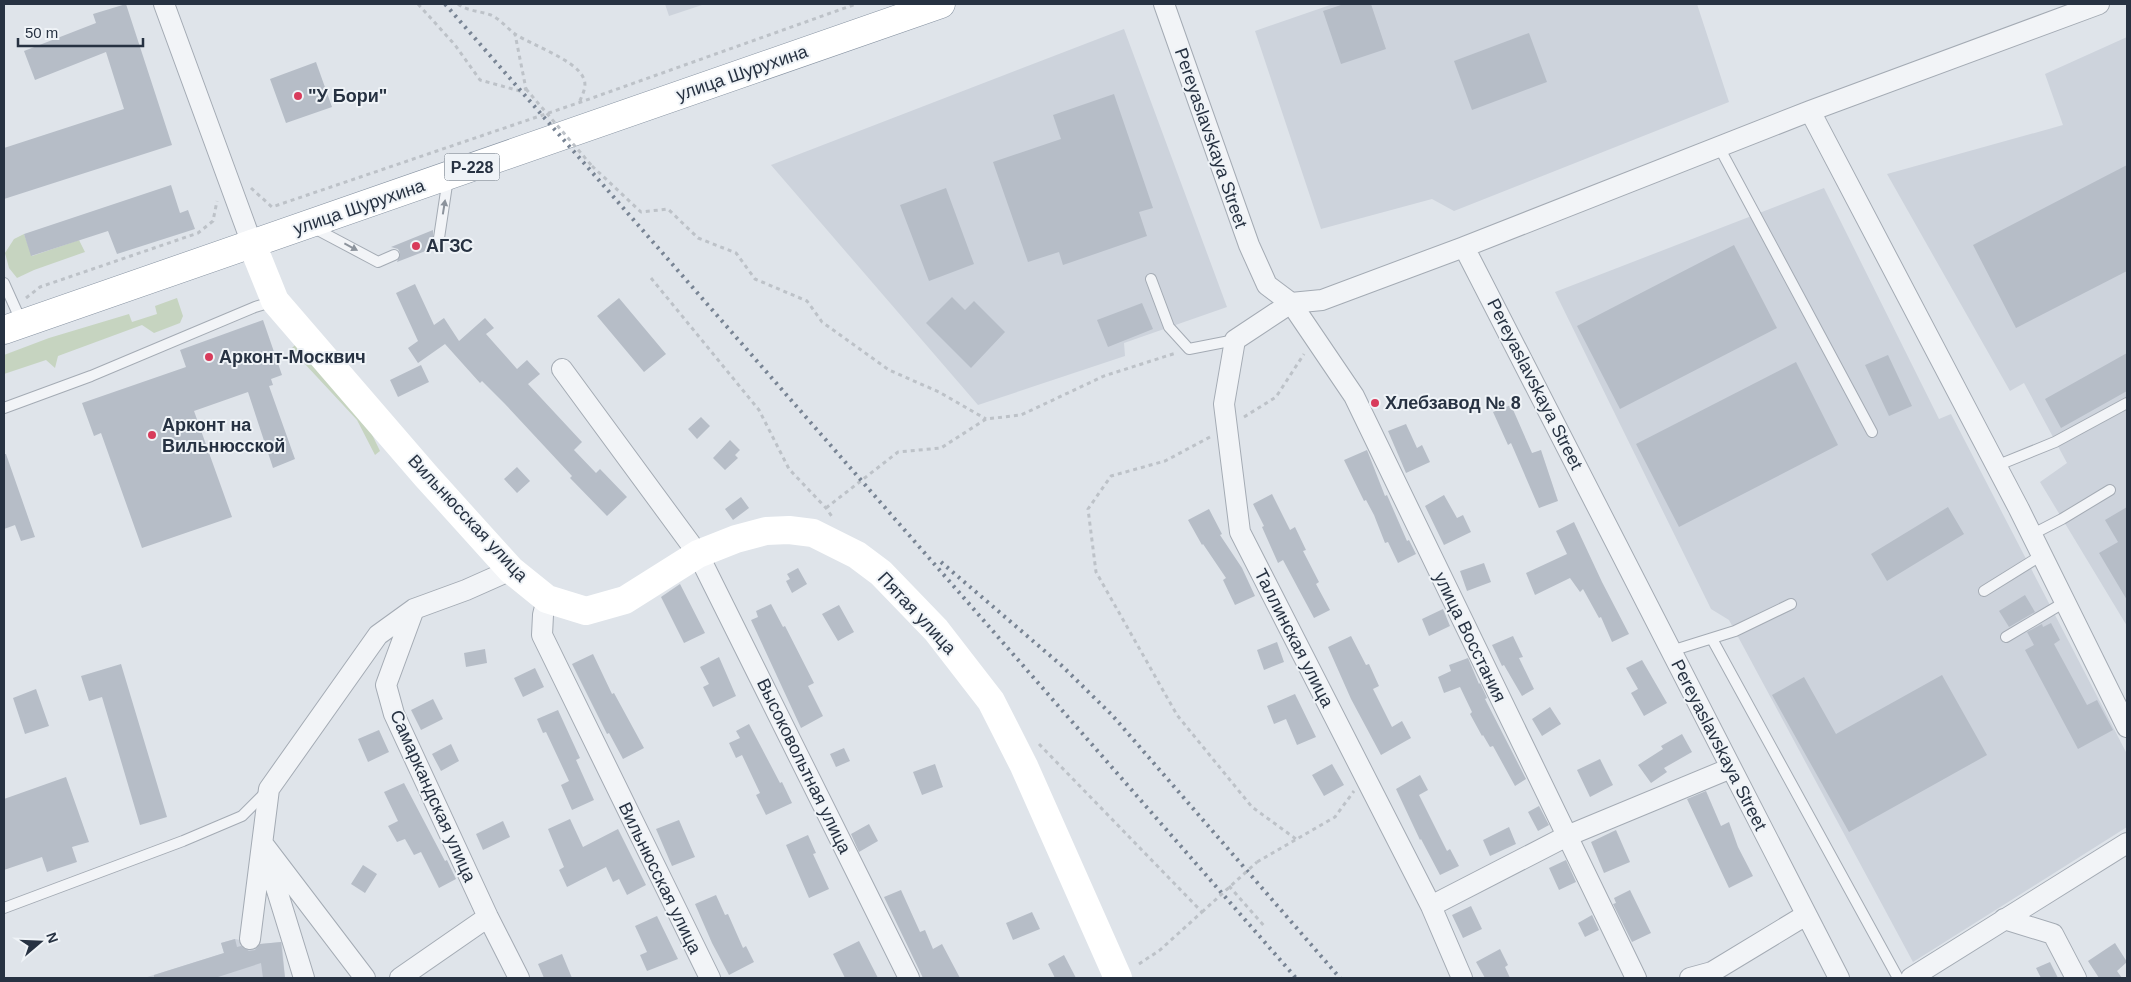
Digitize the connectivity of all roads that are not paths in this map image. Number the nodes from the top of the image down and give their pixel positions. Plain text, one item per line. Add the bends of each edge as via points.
1 (164, 4) edge
2 (941, 4) edge
3 (1164, 4) edge
4 (2099, 4) edge
5 (1810, 111) junction
6 (1719, 147) junction
7 (449, 175) junction
8 (308, 225) junction
9 (439, 238) dead end
10 (252, 244) junction
11 (1464, 247) junction
12 (394, 255) dead end
13 (1151, 279) dead end
14 (4, 283) edge
15 (275, 301) junction
16 (1291, 303) junction
17 (14, 320) edge
18 (1235, 340) junction
19 (562, 369) dead end
20 (2127, 402) edge
21 (4, 408) edge
22 (1872, 432) dead end
23 (1996, 466) junction
24 (2110, 490) dead end
25 (2031, 535) junction
26 (698, 554) junction
27 (2042, 555) junction
28 (511, 570) junction
29 (1984, 592) dead end
30 (547, 598) junction
31 (2065, 602) junction
32 (1791, 604) dead end
33 (414, 609) junction
34 (2006, 637) dead end
35 (1712, 638) junction
36 (1671, 651) junction
37 (2127, 727) edge
38 (1731, 768) junction
39 (270, 789) junction
40 (1567, 836) junction
41 (2127, 843) edge
42 (263, 844) junction
43 (1430, 906) junction
44 (4, 908) edge
45 (1806, 915) junction
46 (488, 917) junction
47 (2004, 919) junction
48 (250, 939) dead end
49 (1711, 975) edge
50 (304, 978) edge
51 (364, 978) edge
52 (400, 978) edge
53 (520, 978) edge
54 (710, 978) edge
55 (909, 978) edge
56 (1118, 978) edge
57 (1462, 978) edge
58 (1636, 978) edge
59 (1690, 978) edge
60 (1839, 978) edge
61 (1898, 978) edge
62 (1912, 978) edge
63 (2076, 978) edge

1 - 10 street
2 - 7 main road, улица Шурухина / Р-228
3 - 16 street, Pereyaslavskaya Street via 1249,245 1267,285
4 - 5 street
5 - 6 street
5 - 23 street
6 - 11 street
6 - 22 lane
7 - 8 main road, улица Шурухина / Р-228
9 -> 7 lane
8 - 10 main road, улица Шурухина / Р-228
8 -> 12 lane via 378,262
10 - 15 main road, Вильнюсская улица
10 - 17 main road, улица Шурухина / Р-228
11 - 16 street via 1322,300
11 - 36 street, Pereyaslavskaya Street
13 - 18 lane via 1169,327 1189,349
14 - 17 lane
15 - 21 lane
15 - 28 main road, Вильнюсская улица
16 - 18 street
16 - 40 street, улица Восстания via 1354,396
18 - 43 street, Таллинская улица via 1224,404 1240,532
19 - 26 street, Высоковольтная улица
20 - 23 lane via 2056,442
23 - 25 street
24 - 25 lane
25 - 27 street
26 - 30 main road, Пятая улица via 625,600 586,611
26 - 55 street, Высоковольтная улица
26 - 56 main road, Пятая улица via 766,531 813,533 857,554 906,598 968,668 991,701
27 - 29 lane
27 - 31 street
28 - 30 main road, Вильнюсская улица
28 - 33 street
30 - 54 street, Вильнюсская улица via 542,615 542,635
31 - 34 lane
31 - 37 street
32 - 35 lane via 1735,631
33 - 39 street via 378,636
33 - 46 street, Самаркандская улица via 386,685 394,714
35 - 36 lane
35 - 61 lane
36 - 38 street, Pereyaslavskaya Street
38 - 40 street
38 - 45 street, Pereyaslavskaya Street
39 - 42 street
39 - 44 lane via 242,816
40 - 43 street
40 - 58 street, улица Восстания
41 - 47 street
42 - 48 street
42 - 50 street
42 - 51 street
43 - 57 street, Таллинская улица
45 - 49 street
45 - 60 street, Pereyaslavskaya Street
46 - 52 street
46 - 53 street, Самаркандская улица
47 - 62 street
47 - 63 street via 2052,934
49 - 59 street

